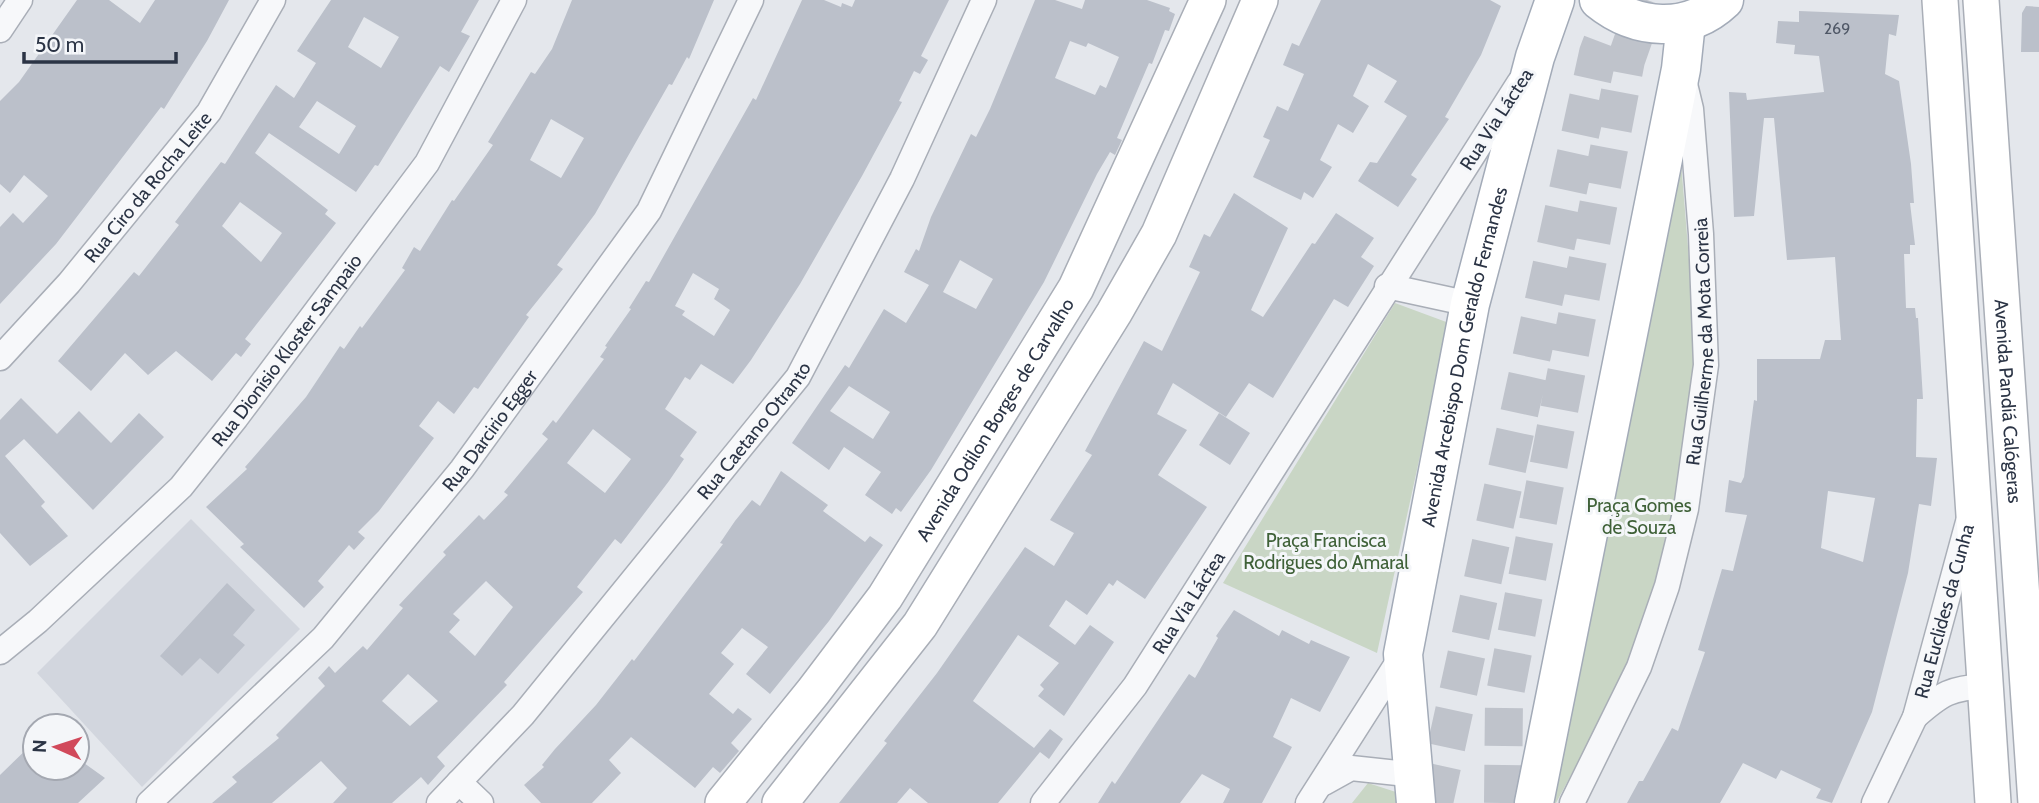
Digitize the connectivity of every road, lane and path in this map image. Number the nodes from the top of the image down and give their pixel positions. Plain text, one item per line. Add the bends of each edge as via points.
1 (20, 0) edge
2 (274, 0) edge
3 (514, 0) edge
4 (751, 0) edge
5 (984, 0) edge
6 (1208, 0) edge
7 (1260, 0) edge
8 (1555, 0) edge
9 (1599, 0) edge
10 (1724, 0) edge
11 (1940, 0) edge
12 (1981, 0) edge
13 (1686, 22) junction
14 (0, 30) edge
15 (1535, 57) junction
16 (1681, 69) junction
17 (1998, 241) junction
18 (1956, 243) junction
19 (1387, 286) junction
20 (1076, 288) junction
21 (1469, 304) junction
22 (1114, 313) junction
23 (0, 359) edge
24 (1973, 504) junction
25 (884, 597) junction
26 (919, 625) junction
27 (0, 652) edge
28 (1403, 654) junction
29 (1986, 686) junction
30 (1915, 717) junction
31 (459, 782) junction
32 (1323, 783) junction
33 (1416, 789) edge
34 (149, 803) edge
35 (439, 803) edge
36 (481, 803) edge
37 (723, 803) edge
38 (780, 803) edge
39 (1043, 803) edge
40 (1308, 803) edge
41 (1534, 803) edge
42 (1572, 803) edge
43 (1874, 803) edge
44 (1993, 803) edge
45 (2036, 803) edge

1 - 14 street
2 - 23 street, Rua Ciro da Rocha Leite via 209,112 69,283
3 - 27 street, Rua Dionísio Kloster Sampaio via 427,163 236,418 181,487
4 - 34 street, Rua Darcirio Egger via 649,211 462,469 328,631
5 - 31 street, Rua Caetano Otranto via 902,179 798,377 523,715
6 - 20 street, Avenida Odilon Borges de Carvalho
7 - 22 street via 1159,234
8 - 15 main road, Avenida Arcebispo Dom Geraldo Fernandes
9 - 13 main road via 1626,18 1655,25
10 - 13 main road
11 - 18 street
12 - 17 street, Avenida Pandiá Calógeras
13 - 16 main road
15 - 19 street, Rua Via Láctea
15 - 21 main road, Avenida Arcebispo Dom Geraldo Fernandes
16 - 41 main road
16 - 42 street, Rua Guilherme da Mota Correia via 1691,109 1706,365 1686,509 1667,586 1639,667
17 - 18 street
17 - 45 street, Avenida Pandiá Calógeras
18 - 24 street
19 - 21 street
19 - 39 street, Rua Via Láctea via 1135,686
20 - 22 street
20 - 25 street, Avenida Odilon Borges de Carvalho
21 - 28 main road, Avenida Arcebispo Dom Geraldo Fernandes
22 - 26 street
24 - 29 street
24 - 30 street, Rua Euclides da Cunha
25 - 26 street
25 - 37 street, Avenida Odilon Borges de Carvalho
26 - 38 street
28 - 32 street
28 - 33 main road, Avenida Arcebispo Dom Geraldo Fernandes
29 - 30 street, Rua Euclides da Cunha via 1939,695
29 - 44 street
30 - 43 street, Rua Euclides da Cunha
31 - 35 street, Rua Caetano Otranto
31 - 36 street
32 - 33 street via 1351,768
32 - 40 street

